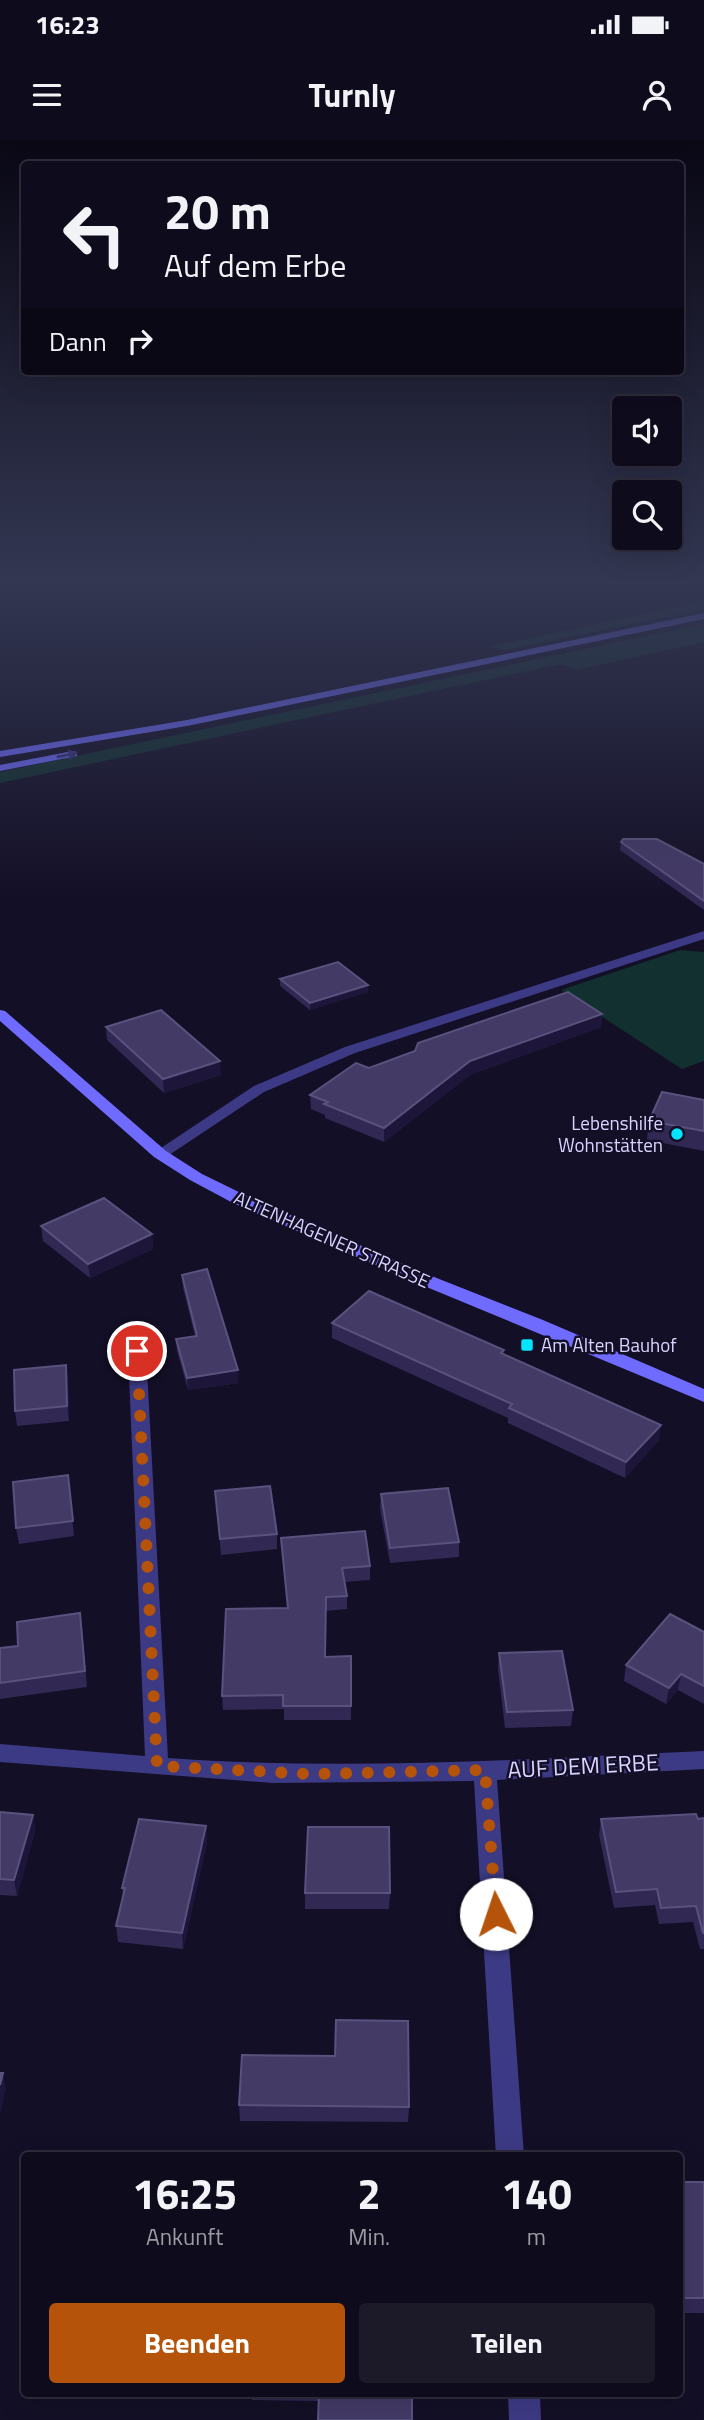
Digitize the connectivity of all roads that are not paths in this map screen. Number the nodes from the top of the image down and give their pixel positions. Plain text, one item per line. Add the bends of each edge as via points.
1 (355, 688) edge
2 (386, 688) edge
3 (0, 754) edge
4 (0, 768) edge
5 (703, 936) edge
6 (0, 1014) edge
7 (160, 1154) junction
8 (137, 1351) dead end
9 (704, 1396) edge
10 (0, 1753) edge
11 (704, 1760) edge
12 (157, 1766) junction
13 (485, 1770) junction
14 (510, 2152) edge
15 (524, 2397) edge
16 (525, 2420) edge

1 - 3 main road
4 -> 2 main road
5 - 7 street via 310,1065 259,1089
6 - 7 main road, ALTENHAGENER STRASSE
7 - 9 main road, ALTENHAGENER STRASSE via 251,1205
8 - 12 street
10 - 12 street, AUF DEM ERBE
11 - 13 street, AUF DEM ERBE
12 - 13 street, AUF DEM ERBE via 310,1774
13 - 14 street
15 - 16 street

